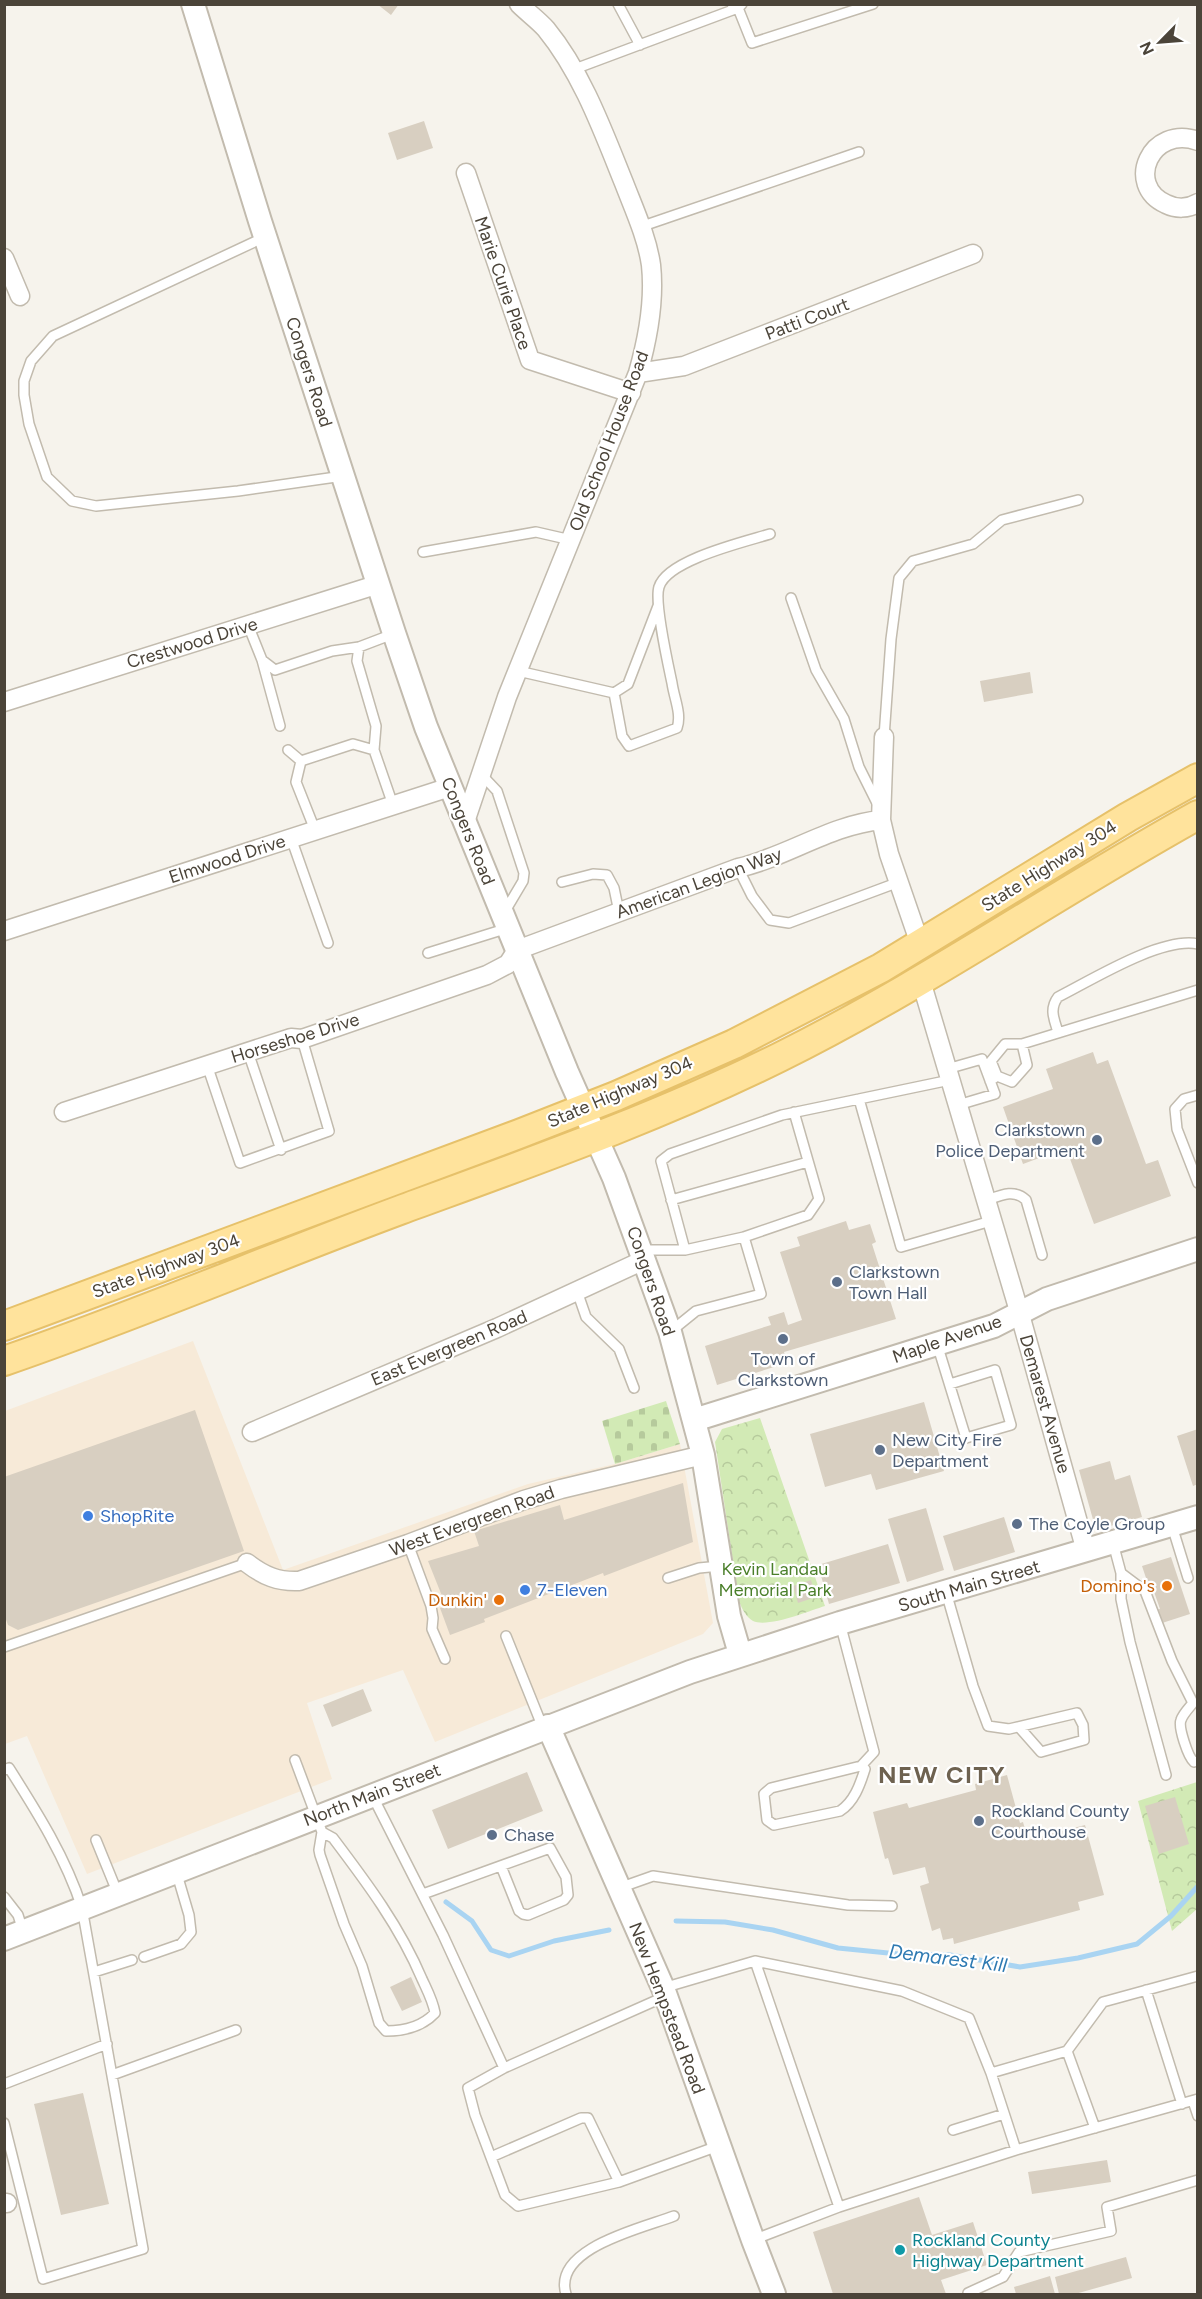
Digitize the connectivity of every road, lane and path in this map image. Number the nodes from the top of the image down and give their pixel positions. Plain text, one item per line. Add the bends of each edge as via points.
1 (193, 4) edge
2 (519, 4) edge
3 (618, 4) edge
4 (873, 4) edge
5 (738, 6) edge
6 (640, 45) junction
7 (573, 70) junction
8 (1197, 141) edge
9 (859, 152) dead end
10 (466, 173) dead end
11 (1196, 208) edge
12 (640, 227) junction
13 (265, 237) junction
14 (973, 254) dead end
15 (4, 258) edge
16 (20, 296) dead end
17 (638, 373) junction
18 (631, 393) junction
19 (343, 476) junction
20 (1078, 500) dead end
21 (770, 534) dead end
22 (571, 540) junction
23 (423, 552) dead end
24 (379, 585) junction
25 (791, 598) dead end
26 (659, 603) junction
27 (248, 625) junction
28 (394, 633) junction
29 (359, 647) junction
30 (262, 660) junction
31 (518, 671) junction
32 (614, 693) junction
33 (4, 702) edge
34 (280, 726) dead end
35 (884, 737) joint
36 (288, 750) dead end
37 (374, 750) junction
38 (301, 761) junction
39 (480, 773) junction
40 (1197, 778) edge
41 (450, 787) junction
42 (393, 805) junction
43 (881, 814) junction
44 (1197, 815) edge
45 (465, 822) junction
46 (315, 830) junction
47 (291, 838) junction
48 (738, 868) junction
49 (562, 882) dead end
50 (899, 882) junction
51 (620, 912) junction
52 (506, 921) junction
53 (4, 931) edge
54 (328, 943) dead end
55 (920, 944) junction
56 (1197, 944) edge
57 (517, 950) junction
58 (428, 953) dead end
59 (921, 981) junction
60 (1197, 990) edge
61 (1058, 1032) junction
62 (302, 1039) junction
63 (1022, 1044) junction
64 (248, 1052) junction
65 (207, 1065) junction
66 (949, 1074) junction
67 (994, 1078) junction
68 (1197, 1095) edge
69 (859, 1099) junction
70 (958, 1105) junction
71 (583, 1109) junction
72 (64, 1112) dead end
73 (794, 1112) junction
74 (596, 1138) junction
75 (281, 1150) junction
76 (808, 1162) junction
77 (1197, 1183) edge
78 (671, 1200) junction
79 (985, 1201) junction
80 (991, 1221) junction
81 (744, 1237) junction
82 (1197, 1249) edge
83 (685, 1250) junction
84 (642, 1255) junction
85 (1042, 1255) dead end
86 (577, 1291) junction
87 (1019, 1311) junction
88 (4, 1326) edge
89 (670, 1332) junction
90 (937, 1344) junction
91 (4, 1361) edge
92 (950, 1384) junction
93 (634, 1388) dead end
94 (694, 1420) junction
95 (252, 1432) dead end
96 (703, 1455) junction
97 (1197, 1517) edge
98 (1172, 1526) junction
99 (1113, 1543) junction
100 (408, 1544) junction
101 (1086, 1551) junction
102 (247, 1563) joint
103 (720, 1566) junction
104 (1121, 1574) junction
105 (668, 1578) dead end
106 (1188, 1578) dead end
107 (946, 1592) junction
108 (840, 1623) junction
109 (506, 1636) dead end
110 (4, 1647) edge
111 (740, 1654) junction
112 (445, 1659) dead end
113 (1195, 1703) edge
114 (545, 1727) junction
115 (1019, 1727) junction
116 (295, 1760) dead end
117 (1197, 1761) edge
118 (861, 1766) junction
119 (4, 1770) edge
120 (1166, 1775) dead end
121 (372, 1795) junction
122 (320, 1824) junction
123 (96, 1840) dead end
124 (501, 1866) junction
125 (177, 1871) junction
126 (619, 1888) junction
127 (118, 1894) junction
128 (423, 1894) junction
129 (4, 1897) edge
130 (892, 1906) dead end
131 (82, 1908) junction
132 (14, 1935) edge
133 (144, 1957) dead end
134 (132, 1960) dead end
135 (754, 1962) junction
136 (94, 1972) junction
137 (1196, 1977) edge
138 (1197, 1988) edge
139 (1146, 1990) junction
140 (664, 1992) junction
141 (236, 2030) dead end
142 (107, 2044) junction
143 (1067, 2051) junction
144 (504, 2068) junction
145 (991, 2073) junction
146 (112, 2075) junction
147 (4, 2084) edge
148 (1195, 2100) edge
149 (1182, 2104) junction
150 (1004, 2114) junction
151 (1197, 2116) edge
152 (4, 2123) edge
153 (1095, 2128) junction
154 (953, 2130) dead end
155 (719, 2146) junction
156 (1016, 2150) junction
157 (491, 2157) junction
158 (1197, 2180) edge
159 (619, 2182) junction
160 (838, 2207) junction
161 (674, 2216) dead end
162 (753, 2240) junction
163 (566, 2295) edge
164 (774, 2295) edge
165 (969, 2295) edge

1 - 13 street, Congers Road
2 - 7 street, Old School House Road via 545,29
3 - 6 lane
4 - 5 lane via 752,43
5 - 6 lane
6 - 7 lane
7 - 12 street, Old School House Road via 604,134
8 - 11 street via 1176,137 1164,141 1151,153 1145,171 1146,182 1160,202
9 - 12 lane
10 - 18 street, Marie Curie Place via 530,360
12 - 17 street, Old School House Road via 650,264 652,295 649,336
13 - 19 street, Congers Road
13 - 19 lane via 53,336 31,361 24,381 29,424 47,477 72,501 96,506
14 - 17 street, Patti Court via 684,366
15 - 16 street
17 - 18 street, Old School House Road
18 - 22 street, Old School House Road
19 - 24 street, Congers Road
20 - 35 lane via 1002,520 973,544 913,561 899,578
21 - 26 lane via 689,560 668,574 659,587
22 - 23 lane via 536,532
22 - 31 street, Old School House Road
24 - 27 street, Crestwood Drive
24 - 28 street, Congers Road
25 - 43 lane via 816,670 844,719 859,767
26 - 32 lane via 628,684
26 - 32 lane via 675,703 681,718 677,728 629,746 622,736
27 - 30 lane
27 - 33 street, Crestwood Drive
28 - 29 lane
28 - 41 street, Congers Road
29 - 30 lane via 332,651 275,670
29 - 37 lane via 357,661 376,726
30 - 34 lane
31 - 32 lane
31 - 39 street, Old School House Road
35 - 43 street
36 - 38 lane
37 - 38 lane via 352,744
37 - 42 lane
38 - 46 lane via 296,782
39 - 45 street, Old School House Road
39 - 52 lane via 497,791 524,873
40 - 55 main road, State Highway 304
41 - 42 street, Elmwood Drive
41 - 45 street, Congers Road
42 - 46 street, Elmwood Drive
43 - 48 street, American Legion Way via 758,864
43 - 50 street
44 - 59 main road, State Highway 304
45 - 52 street, Congers Road
46 - 47 street, Elmwood Drive
47 - 53 street, Elmwood Drive
47 - 54 lane
48 - 50 lane via 770,920 789,923
48 - 51 street, American Legion Way
49 - 51 lane via 593,874 607,875
50 - 55 street
51 - 57 street, American Legion Way
52 - 57 street, Congers Road
52 - 58 lane
55 - 71 main road, State Highway 304 via 753,1034
56 - 61 lane via 1190,942 1151,951 1058,997 1052,1012
57 - 62 street, Horseshoe Drive via 508,964 486,975
57 - 71 street, Congers Road
59 - 66 street, Demarest Avenue
59 - 74 main road, State Highway 304 via 777,1058
60 - 61 lane
61 - 63 lane
62 - 64 street, Horseshoe Drive via 291,1038
62 - 75 lane via 329,1131
63 - 67 lane via 1005,1044 998,1052 992,1061
63 - 67 lane via 1027,1065 1012,1082
64 - 65 street, Horseshoe Drive
64 - 75 lane
65 - 72 street, Horseshoe Drive
65 - 75 lane via 240,1163
66 - 67 lane via 982,1059
66 - 69 lane
66 - 70 street, Demarest Avenue
67 - 70 lane via 995,1094
68 - 77 lane via 1184,1099 1175,1109 1178,1130
69 - 73 lane
69 - 80 lane via 900,1247
70 - 79 street, Demarest Avenue
71 - 74 street, Congers Road
71 - 88 main road, State Highway 304
73 - 76 lane
73 - 78 lane via 670,1154 661,1161
74 - 84 street, Congers Road
74 - 91 main road, State Highway 304
76 - 78 lane
76 - 81 lane via 819,1199 808,1215
78 - 83 lane
79 - 80 street, Demarest Avenue
79 - 85 lane via 1011,1193 1021,1195 1026,1200
80 - 87 street, Demarest Avenue
81 - 83 lane
81 - 89 lane via 761,1294 696,1311
82 - 87 street, Maple Avenue
83 - 84 lane
84 - 86 street, East Evergreen Road
84 - 89 street, Congers Road
86 - 93 lane via 586,1317 619,1349
86 - 95 street, East Evergreen Road
87 - 90 street, Maple Avenue via 994,1326
87 - 101 street, Demarest Avenue
89 - 94 street, Congers Road
90 - 92 lane
90 - 94 street, Maple Avenue
92 - 92 lane via 966,1438 1011,1425 995,1370
94 - 96 street, Congers Road
96 - 100 street, West Evergreen Road via 524,1500
96 - 103 street, Congers Road
97 - 98 street, South Main Street
98 - 99 street, South Main Street
98 - 106 lane
99 - 101 street, South Main Street
99 - 104 lane
100 - 102 street, West Evergreen Road via 299,1581 272,1579
100 - 112 lane via 431,1606 432,1629
101 - 107 street, South Main Street
102 - 110 lane
103 - 105 lane
103 - 111 street, Congers Road
104 - 113 lane via 1145,1591 1172,1661
104 - 120 lane via 1120,1599 1127,1631
107 - 108 street, South Main Street
107 - 115 lane via 988,1726
108 - 111 street, South Main Street
108 - 118 lane via 874,1752
109 - 114 lane
111 - 114 street, North Main Street
113 - 117 lane via 1180,1724 1190,1758
114 - 121 street, North Main Street
114 - 126 street, New Hempstead Road
115 - 115 lane via 1077,1713 1084,1740 1041,1752
116 - 122 lane
118 - 118 lane via 771,1788 764,1794 767,1820 774,1825 840,1811 848,1806 860,1786 866,1769
119 - 131 lane via 9,1768 39,1814
121 - 122 street, North Main Street
121 - 128 lane
122 - 122 lane via 320,1856 379,2023 386,2031 395,2031 429,2020 435,2013 433,2006 390,1916
122 - 125 street, North Main Street
123 - 127 lane
124 - 124 lane via 519,1911 528,1915 568,1895 566,1877 550,1848
124 - 128 lane
125 - 127 street, North Main Street
125 - 133 lane via 191,1932 181,1944
126 - 130 lane via 653,1876 848,1905
126 - 140 street, New Hempstead Road
127 - 131 street, North Main Street
128 - 144 lane
129 - 132 lane via 18,1915
131 - 132 street, North Main Street
131 - 136 lane
134 - 136 lane
135 - 140 lane
135 - 145 lane via 902,1991 969,2018
135 - 160 lane
136 - 142 lane
137 - 138 lane
137 - 139 lane
139 - 143 lane via 1103,2002
139 - 149 lane
140 - 144 lane
140 - 155 street, New Hempstead Road
141 - 146 lane
142 - 146 lane
142 - 147 lane
143 - 145 lane
143 - 153 lane
144 - 157 lane via 468,2088
145 - 150 lane
146 - 152 lane via 143,2249 43,2279
148 - 149 lane
148 - 151 lane
149 - 153 lane
150 - 154 lane
150 - 156 lane
153 - 156 lane
155 - 159 lane
155 - 162 street, New Hempstead Road
156 - 160 lane
157 - 159 lane via 505,2195 518,2206
157 - 159 lane via 588,2118
158 - 165 lane via 1107,2207 1111,2231 1019,2252 1004,2277
160 - 162 lane
161 - 163 lane via 597,2244 566,2272
162 - 164 street, New Hempstead Road

